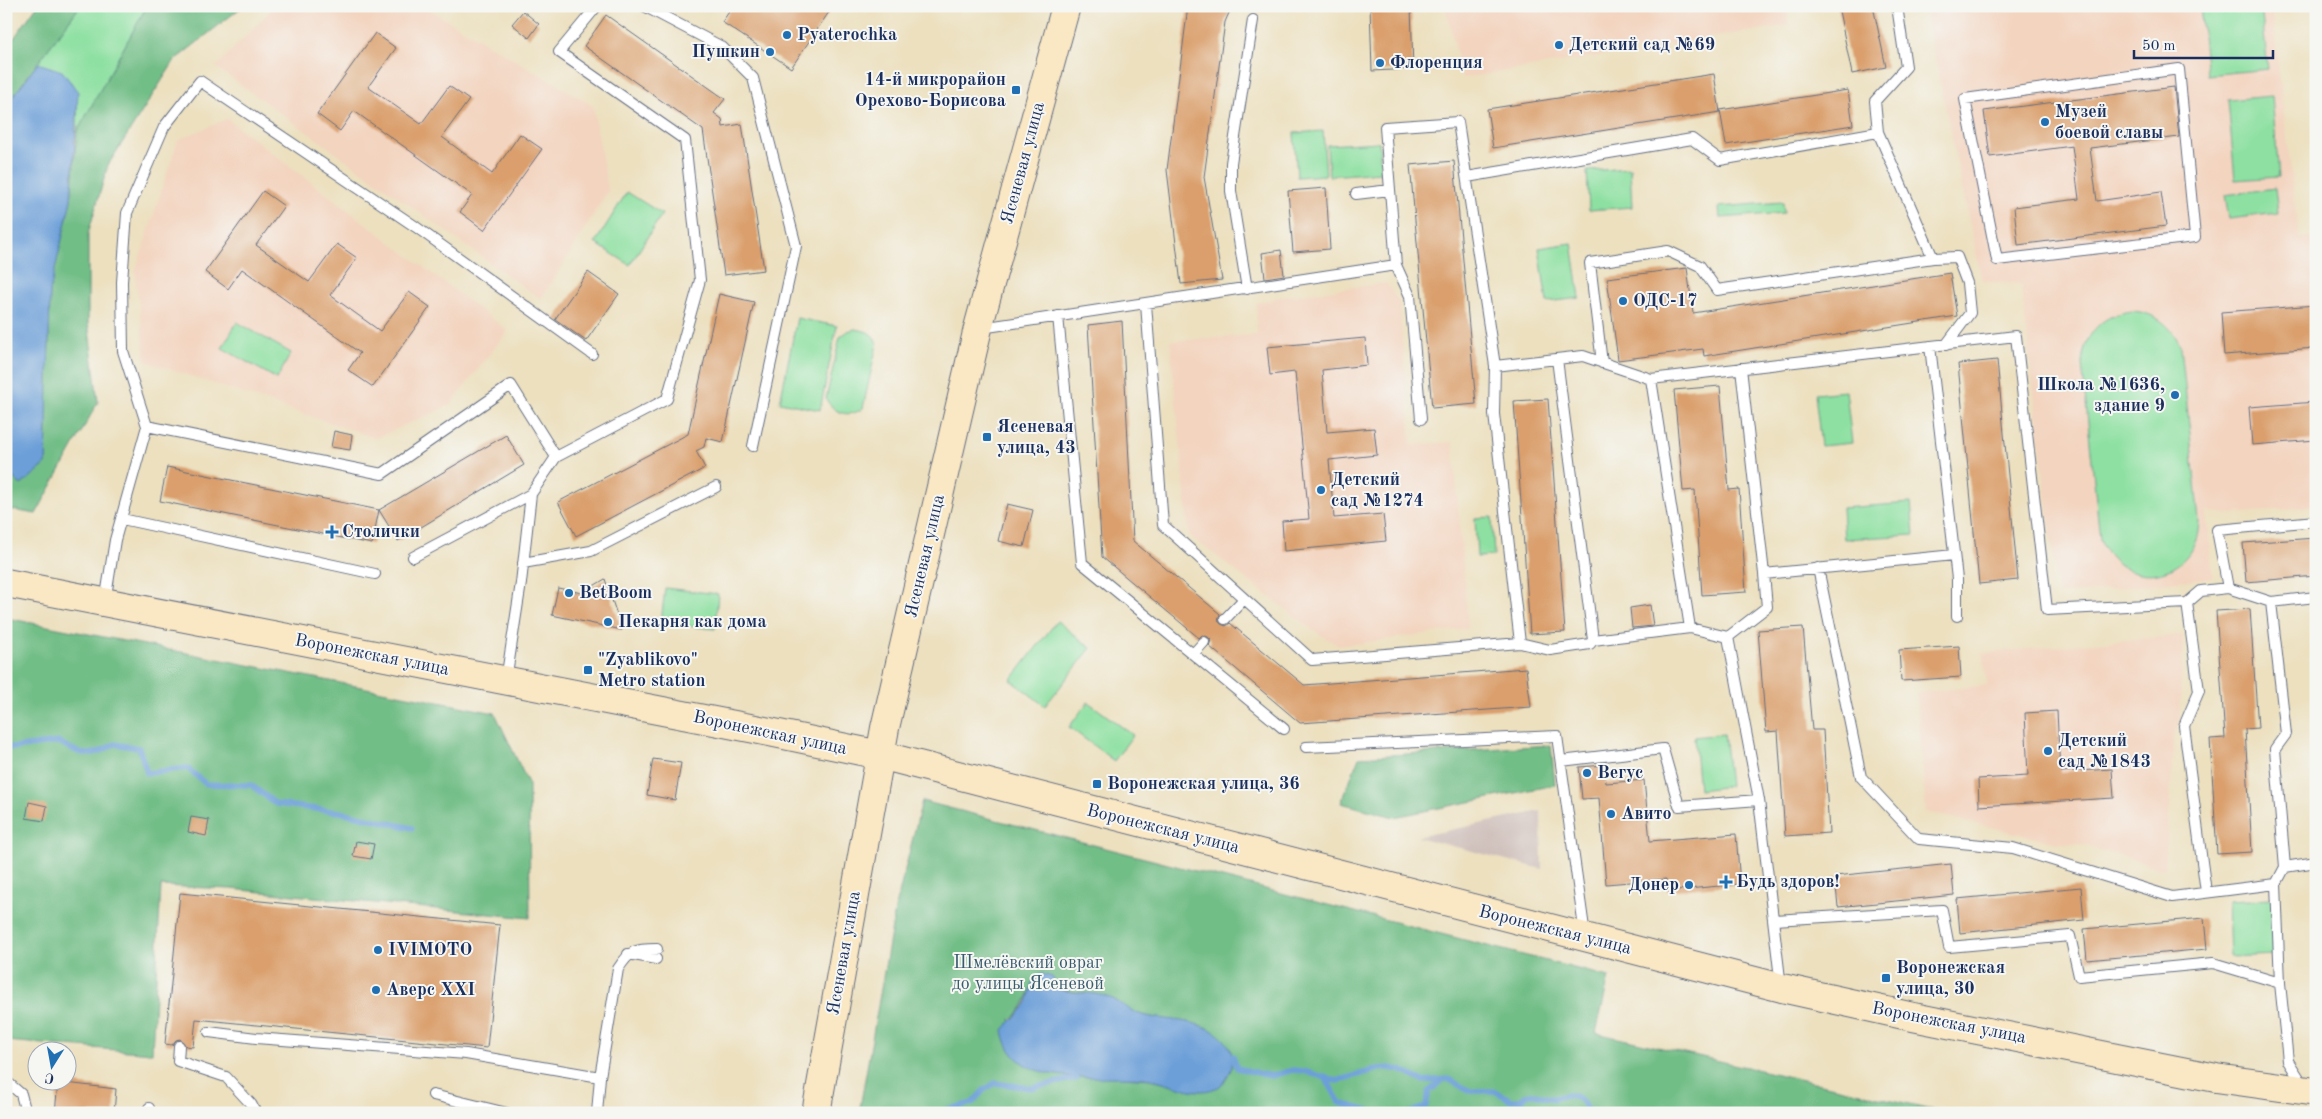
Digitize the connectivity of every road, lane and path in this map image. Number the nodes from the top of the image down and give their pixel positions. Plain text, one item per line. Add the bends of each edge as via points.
1 (597, 6) edge
2 (644, 6) edge
3 (1896, 6) edge
4 (1065, 7) edge
5 (1253, 20) dead end
6 (1878, 132) junction
7 (1467, 177) junction
8 (1390, 190) junction
9 (1356, 194) dead end
10 (2195, 237) joint
11 (1934, 258) junction
12 (1396, 264) junction
13 (1247, 289) junction
14 (1146, 304) junction
15 (1058, 316) junction
16 (978, 328) junction
17 (1946, 344) junction
18 (1930, 346) junction
19 (592, 354) dead end
20 (1557, 359) junction
21 (1602, 363) junction
22 (1495, 366) junction
23 (1741, 368) junction
24 (1651, 379) junction
25 (1421, 419) dead end
26 (147, 426) junction
27 (753, 446) dead end
28 (556, 457) junction
29 (716, 486) dead end
30 (530, 494) junction
31 (122, 519) junction
32 (2316, 521) edge
33 (1954, 555) junction
34 (413, 557) dead end
35 (523, 563) junction
36 (1818, 568) junction
37 (375, 574) dead end
38 (1764, 574) junction
39 (6, 583) edge
40 (2228, 588) junction
41 (2316, 597) edge
42 (1244, 599) junction
43 (105, 602) junction
44 (2271, 602) junction
45 (2187, 603) junction
46 (1957, 616) dead end
47 (1226, 619) dead end
48 (1690, 628) junction
49 (1728, 638) junction
50 (1593, 640) junction
51 (1204, 642) dead end
52 (1520, 643) junction
53 (1193, 654) junction
54 (506, 681) junction
55 (1284, 729) dead end
56 (1306, 747) dead end
57 (880, 756) junction
58 (1561, 761) junction
59 (1759, 800) junction
60 (2316, 862) edge
61 (2285, 867) junction
62 (2276, 884) junction
63 (2206, 892) junction
64 (1774, 920) junction
65 (1586, 939) junction
66 (656, 954) dead end
67 (2280, 983) junction
68 (1782, 988) junction
69 (209, 1032) dead end
70 (179, 1046) dead end
71 (600, 1077) junction
72 (6, 1081) edge
73 (2312, 1092) edge
74 (433, 1094) dead end
75 (26, 1113) edge
76 (256, 1113) edge
77 (507, 1113) edge
78 (597, 1113) edge
79 (816, 1113) edge

1 - 28 lane via 559,52 685,140 700,280 667,399
2 - 27 lane via 722,47 753,78 796,246
3 - 6 lane via 1906,67 1875,101
4 - 16 street, Ясеневая улица
5 - 13 lane via 1231,163 1232,191
6 - 7 lane via 1720,160 1692,139
6 - 11 lane
7 - 8 lane via 1458,122 1385,127
7 - 22 lane
8 - 9 lane
8 - 12 lane
10 - 10 lane via 2179,69 1965,99 1997,260
11 - 17 lane via 1957,257 1967,284 1970,313
11 - 21 lane via 1717,290 1700,266 1668,251 1590,263
12 - 13 lane
12 - 25 lane via 1410,296
13 - 14 lane
14 - 15 lane
14 - 42 lane via 1163,525
15 - 16 lane
15 - 53 lane via 1082,563
16 - 57 street, Ясеневая улица
17 - 18 lane
17 - 45 lane via 2016,336 2046,610
18 - 23 lane
18 - 33 lane
19 - 26 lane via 416,226 200,81 164,127 127,214 122,282 123,351
20 - 21 lane via 1583,356
20 - 22 lane
20 - 50 lane
21 - 24 lane
22 - 52 lane via 1494,414
23 - 24 lane
23 - 38 lane
24 - 48 lane
26 - 28 lane via 382,474 511,385
26 - 31 lane
28 - 30 lane
29 - 35 lane via 591,551
30 - 34 lane
30 - 35 lane
31 - 37 lane
31 - 43 lane via 115,540
32 - 40 lane via 2217,530
33 - 36 lane
33 - 46 lane
35 - 54 lane
36 - 38 lane
36 - 63 lane via 1861,777 1919,839 2013,848 2172,897
38 - 49 lane via 1767,607
39 - 43 street, Воронежская улица
40 - 44 lane
40 - 45 lane via 2201,590
41 - 44 lane
42 - 47 lane
42 - 52 lane via 1312,660
43 - 54 street, Воронежская улица
44 - 61 lane via 2286,734 2275,749
45 - 63 lane via 2199,691 2184,726
48 - 49 lane
48 - 50 lane
49 - 59 lane
50 - 52 lane via 1590,644 1550,650
51 - 53 lane
53 - 55 lane
54 - 57 street, Воронежская улица
56 - 58 lane via 1557,736
57 - 65 street, Воронежская улица
57 - 79 street, Ясеневая улица
58 - 59 lane via 1663,749 1679,806
58 - 65 lane
59 - 64 lane
60 - 61 lane
61 - 62 lane
62 - 63 lane
62 - 67 lane
64 - 67 lane via 1942,910 1949,947 2070,936 2079,976 2212,963
64 - 68 lane
65 - 68 street, Воронежская улица
66 - 71 lane via 641,949 627,954 618,969
67 - 73 lane via 2288,1061
68 - 73 street, Воронежская улица via 2216,1078
69 - 71 lane via 466,1054
70 - 76 lane via 178,1061 226,1076
71 - 78 lane
72 - 75 lane via 21,1094
74 - 77 lane

